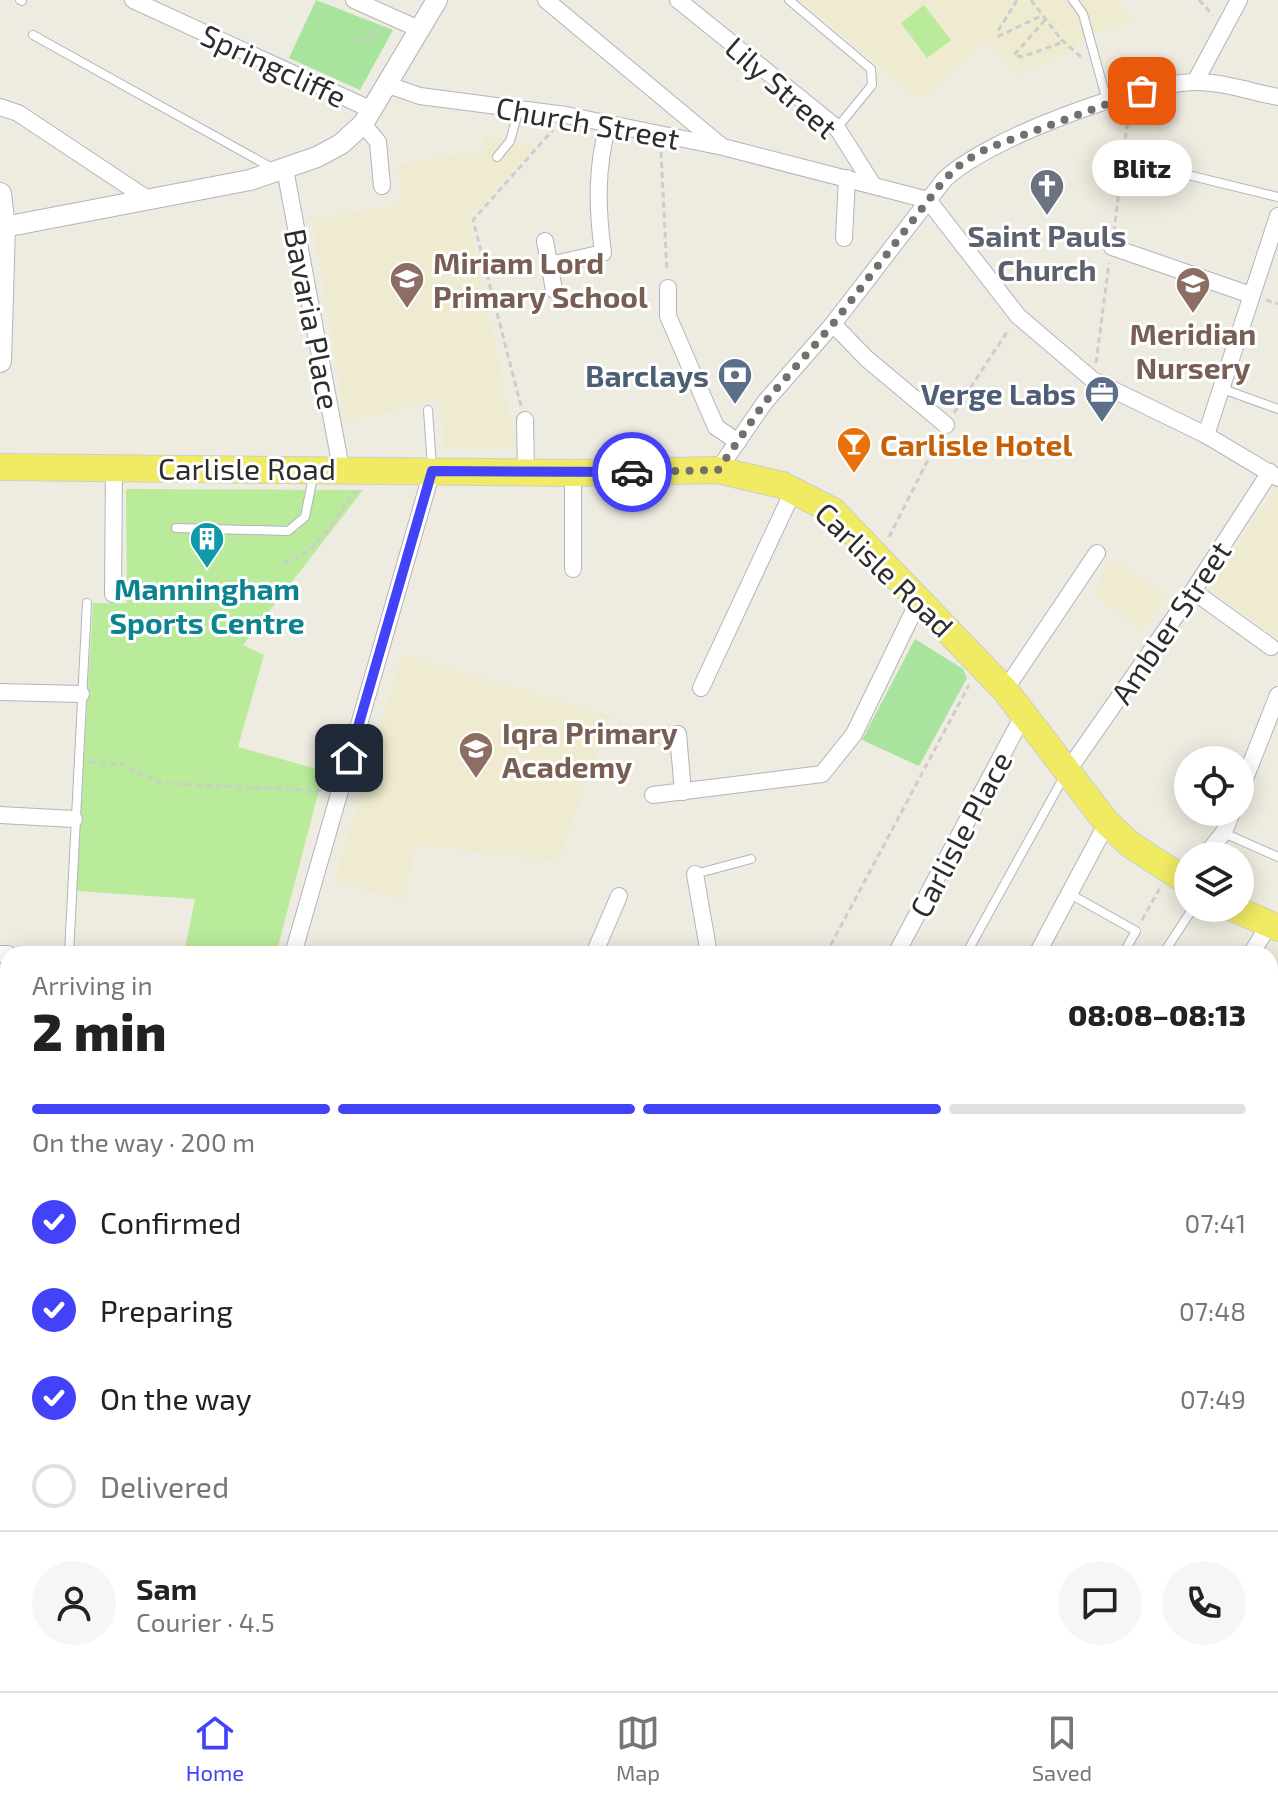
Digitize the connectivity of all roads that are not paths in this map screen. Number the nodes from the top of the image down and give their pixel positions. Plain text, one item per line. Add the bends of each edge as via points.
1 (133, 0) edge
2 (354, 0) edge
3 (437, 0) edge
4 (546, 0) edge
5 (678, 0) edge
6 (789, 0) edge
7 (1073, 0) edge
8 (1239, 0) edge
9 (421, 30) junction
10 (33, 35) dead end
11 (1195, 82) junction
12 (388, 85) junction
13 (1278, 97) edge
14 (1108, 102) junction
15 (0, 107) edge
16 (520, 109) junction
17 (368, 117) junction
18 (608, 124) junction
19 (837, 128) junction
20 (723, 147) junction
21 (497, 157) dead end
22 (1123, 159) dead end
23 (282, 170) junction
24 (847, 178) junction
25 (873, 185) junction
26 (382, 186) dead end
27 (1278, 197) edge
28 (0, 199) edge
29 (149, 200) junction
30 (928, 200) junction
31 (1278, 216) edge
32 (4, 227) junction
33 (844, 238) dead end
34 (545, 241) dead end
35 (1112, 247) road end
36 (550, 265) junction
37 (668, 288) road end
38 (554, 290) dead end
39 (1251, 295) junction
40 (833, 324) junction
41 (0, 361) edge
42 (1219, 388) junction
43 (1278, 409) edge
44 (428, 410) dead end
45 (525, 420) road end
46 (946, 425) dead end
47 (1206, 435) junction
48 (738, 442) junction
49 (0, 467) edge
50 (114, 467) junction
51 (339, 468) junction
52 (718, 470) junction
53 (432, 471) junction
54 (526, 471) junction
55 (573, 473) junction
56 (1274, 475) edge
57 (794, 489) junction
58 (176, 528) dead end
59 (1097, 553) dead end
60 (573, 569) dead end
61 (1193, 591) junction
62 (113, 594) dead end
63 (919, 600) junction
64 (87, 603) dead end
65 (1271, 647) dead end
66 (701, 688) dead end
67 (1005, 690) junction
68 (0, 692) edge
69 (81, 694) junction
70 (1278, 695) edge
71 (1024, 714) junction
72 (678, 734) dead end
73 (1254, 756) edge
74 (1069, 769) junction
75 (683, 792) junction
76 (653, 795) dead end
77 (0, 815) edge
78 (74, 819) junction
79 (1107, 823) junction
80 (1226, 826) edge
81 (1224, 832) junction
82 (1216, 842) edge
83 (1278, 857) edge
84 (751, 859) dead end
85 (1174, 871) edge
86 (695, 874) joint
87 (1069, 893) junction
88 (619, 896) dead end
89 (1254, 917) edge
90 (1184, 922) edge
91 (1273, 926) edge
92 (69, 946) edge
93 (295, 946) edge
94 (597, 946) edge
95 (708, 946) edge
96 (900, 946) edge
97 (970, 946) edge
98 (1041, 946) edge
99 (1128, 946) edge
100 (1168, 946) edge
101 (1257, 946) edge
102 (1278, 1523) edge
103 (1278, 1536) edge

1 - 17 street, Springcliffe
2 - 9 street
3 - 9 street
4 - 20 street
5 - 19 street, Lily Street
6 - 19 lane via 871,69 872,85
7 - 14 lane via 1083,14
8 - 11 street
9 - 12 street
10 - 23 lane
11 - 13 street
11 - 14 street
12 - 16 street, Church Street via 420,96
12 - 17 street
14 - 30 street via 975,155
15 - 29 street via 18,113
16 - 18 street, Church Street
16 - 21 lane via 510,141
17 - 23 street via 341,144
17 - 26 street via 378,142
18 - 20 street, Church Street
18 - 36 street via 596,191 603,253
19 - 25 street, Lily Street
20 - 24 street, Church Street
22 - 27 lane
23 - 29 street
23 - 51 street, Bavaria Place
24 - 25 street, Church Street
24 - 33 street
25 - 30 street, Church Street
28 - 32 main road
29 - 32 street
30 - 40 street
30 - 47 street via 1018,316 1093,380
31 - 39 street
32 - 41 main road
34 - 36 street
35 - 39 street
36 - 38 street
37 - 48 street via 668,316 716,427
39 - 42 street
40 - 46 street
40 - 48 street via 765,402
42 - 43 lane
42 - 47 street
44 - 53 lane
45 - 54 street
47 - 56 street
48 - 52 street
49 - 50 main road, Carlisle Road
50 - 51 main road, Carlisle Road
50 - 62 street
51 - 53 main road, Carlisle Road
51 - 58 lane via 305,517 288,531
52 - 55 main road, Carlisle Road
52 - 57 main road, Carlisle Road
53 - 54 main road, Carlisle Road
53 - 93 street
54 - 55 main road, Carlisle Road
55 - 60 street
56 - 61 street, Ambler Street
57 - 63 main road, Carlisle Road via 833,511
57 - 66 street
59 - 67 street
61 - 65 street
61 - 74 street, Ambler Street
63 - 67 main road, Carlisle Road
63 - 75 street via 854,734 822,774
64 - 69 lane
67 - 71 main road, Carlisle Road
68 - 69 street
69 - 78 lane
70 - 73 street
71 - 74 main road, Carlisle Road
71 - 96 street, Carlisle Place
72 - 75 street
74 - 79 main road, Carlisle Road
74 - 97 lane
75 - 76 street
77 - 78 street
78 - 92 lane
79 - 85 main road, Carlisle Road
79 - 87 street
80 - 81 street
81 - 82 street
81 - 83 lane
84 - 86 lane
86 - 95 street
87 - 98 street
87 - 99 lane via 1136,931
88 - 94 street
89 - 91 main road
90 - 100 lane
91 - 101 street
102 - 103 street

